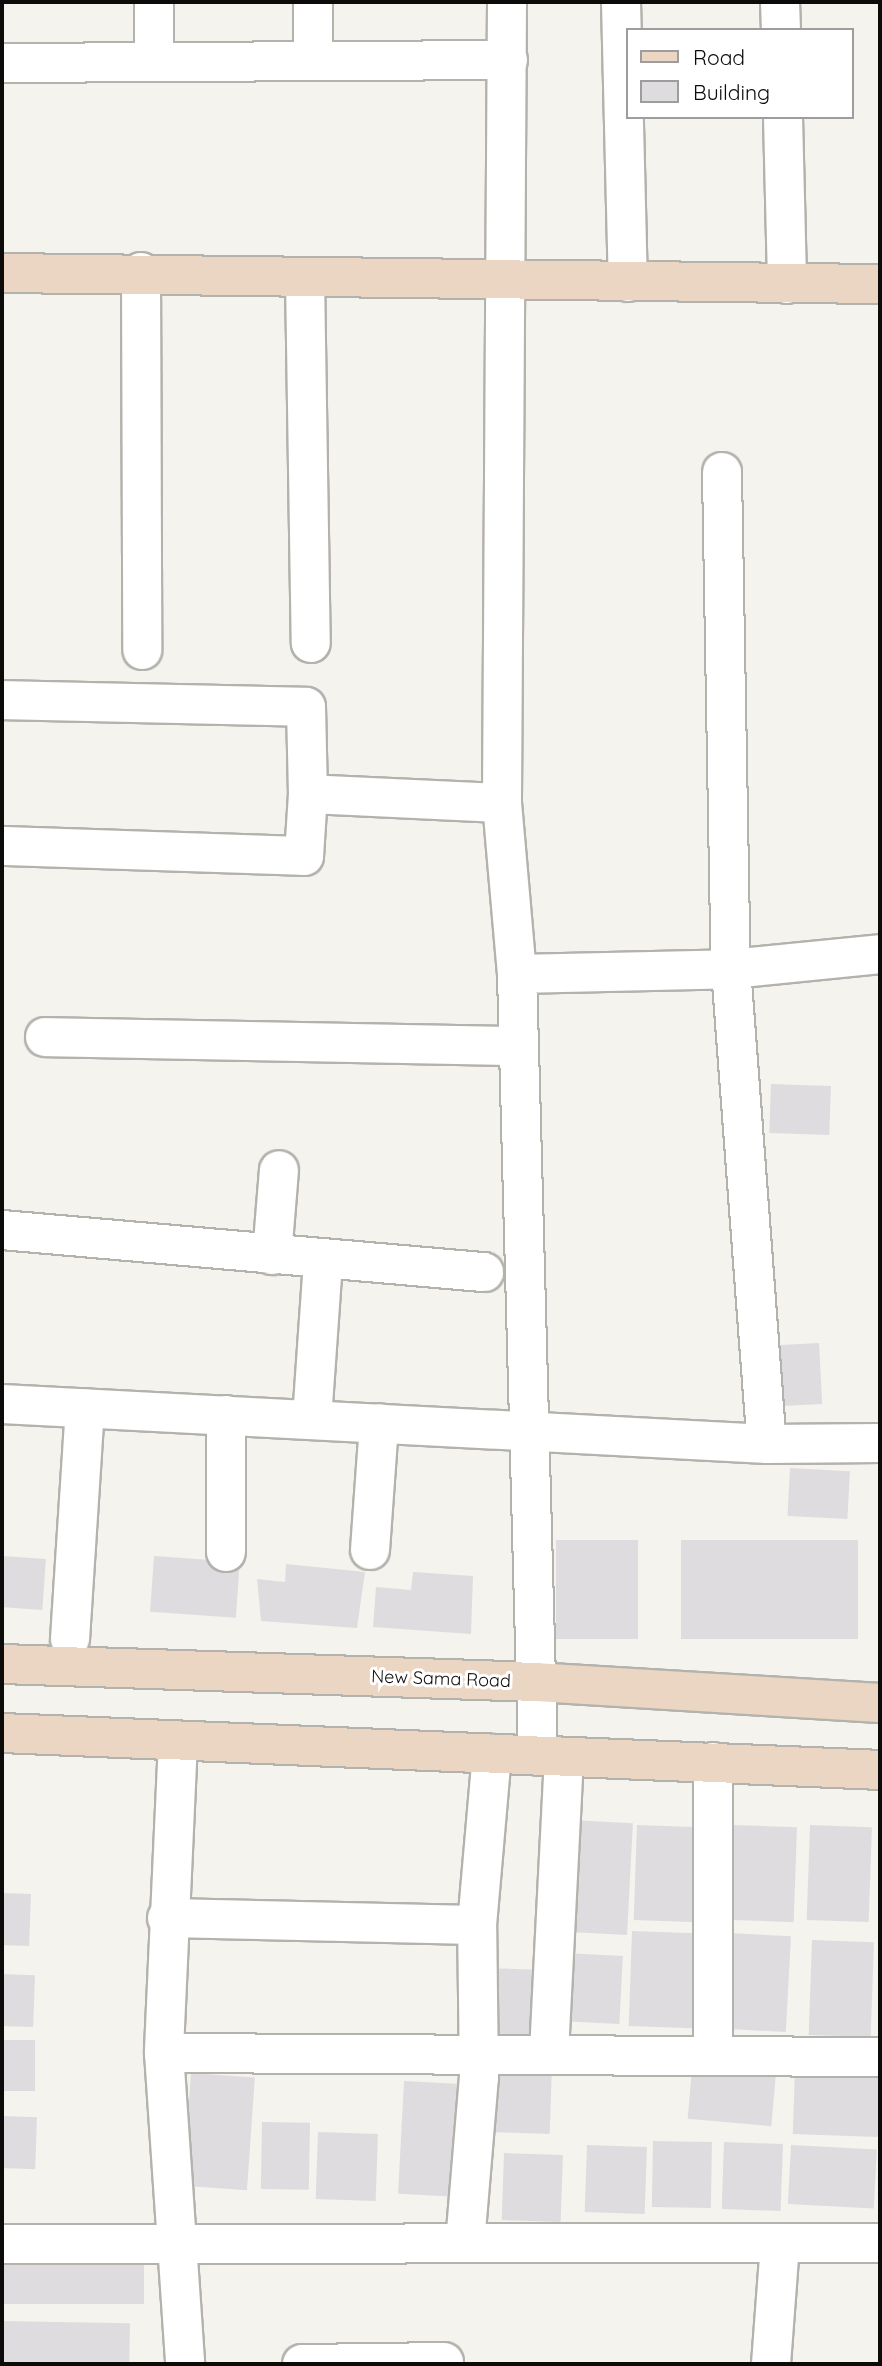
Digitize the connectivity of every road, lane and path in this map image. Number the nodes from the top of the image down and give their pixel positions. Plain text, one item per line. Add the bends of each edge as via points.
1 (154, 2) edge
2 (313, 2) edge
3 (507, 2) edge
4 (621, 2) edge
5 (780, 2) edge
6 (781, 28) edge
7 (508, 60) junction
8 (313, 61) junction
9 (154, 62) junction
10 (2, 63) edge
11 (783, 119) edge
12 (141, 272) junction
13 (2, 273) edge
14 (305, 278) junction
15 (510, 281) junction
16 (628, 282) junction
17 (787, 284) junction
18 (880, 284) edge
19 (723, 472) dead end
20 (311, 643) dead end
21 (142, 650) dead end
22 (2, 700) edge
23 (308, 794) junction
24 (502, 803) junction
25 (2, 846) edge
26 (880, 954) edge
27 (732, 969) junction
28 (517, 974) junction
29 (45, 1037) dead end
30 (516, 1046) junction
31 (279, 1170) dead end
32 (2, 1230) edge
33 (272, 1255) junction
34 (323, 1262) junction
35 (484, 1272) dead end
36 (2, 1404) edge
37 (85, 1408) junction
38 (226, 1415) junction
39 (312, 1419) junction
40 (379, 1423) junction
41 (528, 1430) junction
42 (880, 1443) edge
43 (767, 1444) junction
44 (370, 1550) dead end
45 (226, 1552) dead end
46 (70, 1639) dead end
47 (2, 1664) edge
48 (536, 1682) junction
49 (880, 1703) edge
50 (2, 1733) edge
51 (177, 1741) junction
52 (492, 1754) junction
53 (551, 1757) junction
54 (713, 1762) junction
55 (880, 1770) edge
56 (167, 1918) junction
57 (477, 1925) junction
58 (164, 2053) junction
59 (549, 2053) junction
60 (713, 2054) junction
61 (475, 2056) junction
62 (880, 2057) edge
63 (173, 2243) junction
64 (465, 2243) junction
65 (780, 2243) junction
66 (880, 2243) edge
67 (2, 2244) edge
68 (444, 2362) dead end
69 (185, 2364) edge
70 (302, 2364) edge
71 (771, 2364) edge

1 - 9 street
2 - 8 street
3 - 7 street
4 - 16 street
5 - 6 street
7 - 8 street
7 - 15 street
8 - 9 street
9 - 10 street
11 - 17 street
12 - 13 main road
12 - 14 main road
12 - 21 street
14 - 15 main road
14 - 20 street
15 - 16 main road
15 - 24 street
16 - 17 main road
17 - 18 main road
19 - 27 street
22 - 23 street via 306,707
23 - 24 street
23 - 25 street via 304,856
24 - 28 street
26 - 27 street
27 - 28 street
27 - 43 street
28 - 30 street
29 - 30 street
30 - 41 street
31 - 33 street
32 - 33 street
33 - 34 street
34 - 35 street
34 - 39 street
36 - 37 street
37 - 38 street
37 - 46 street
38 - 39 street
38 - 45 street
39 - 40 street
40 - 41 street
40 - 44 street
41 - 43 street
41 - 48 street
42 - 43 street
47 - 48 main road, New Sama Road
48 - 49 main road, New Sama Road
48 - 53 street
50 - 51 main road
51 - 52 main road
51 - 56 street
52 - 53 main road
52 - 57 street
53 - 54 main road
53 - 59 street
54 - 55 main road
54 - 60 street
56 - 57 street
56 - 58 street
57 - 61 street
58 - 61 street
58 - 63 street
59 - 60 street
59 - 61 street
60 - 62 street
61 - 64 street
63 - 64 street
63 - 67 street
63 - 69 street
64 - 65 street
65 - 66 street
65 - 71 street
68 - 70 street

